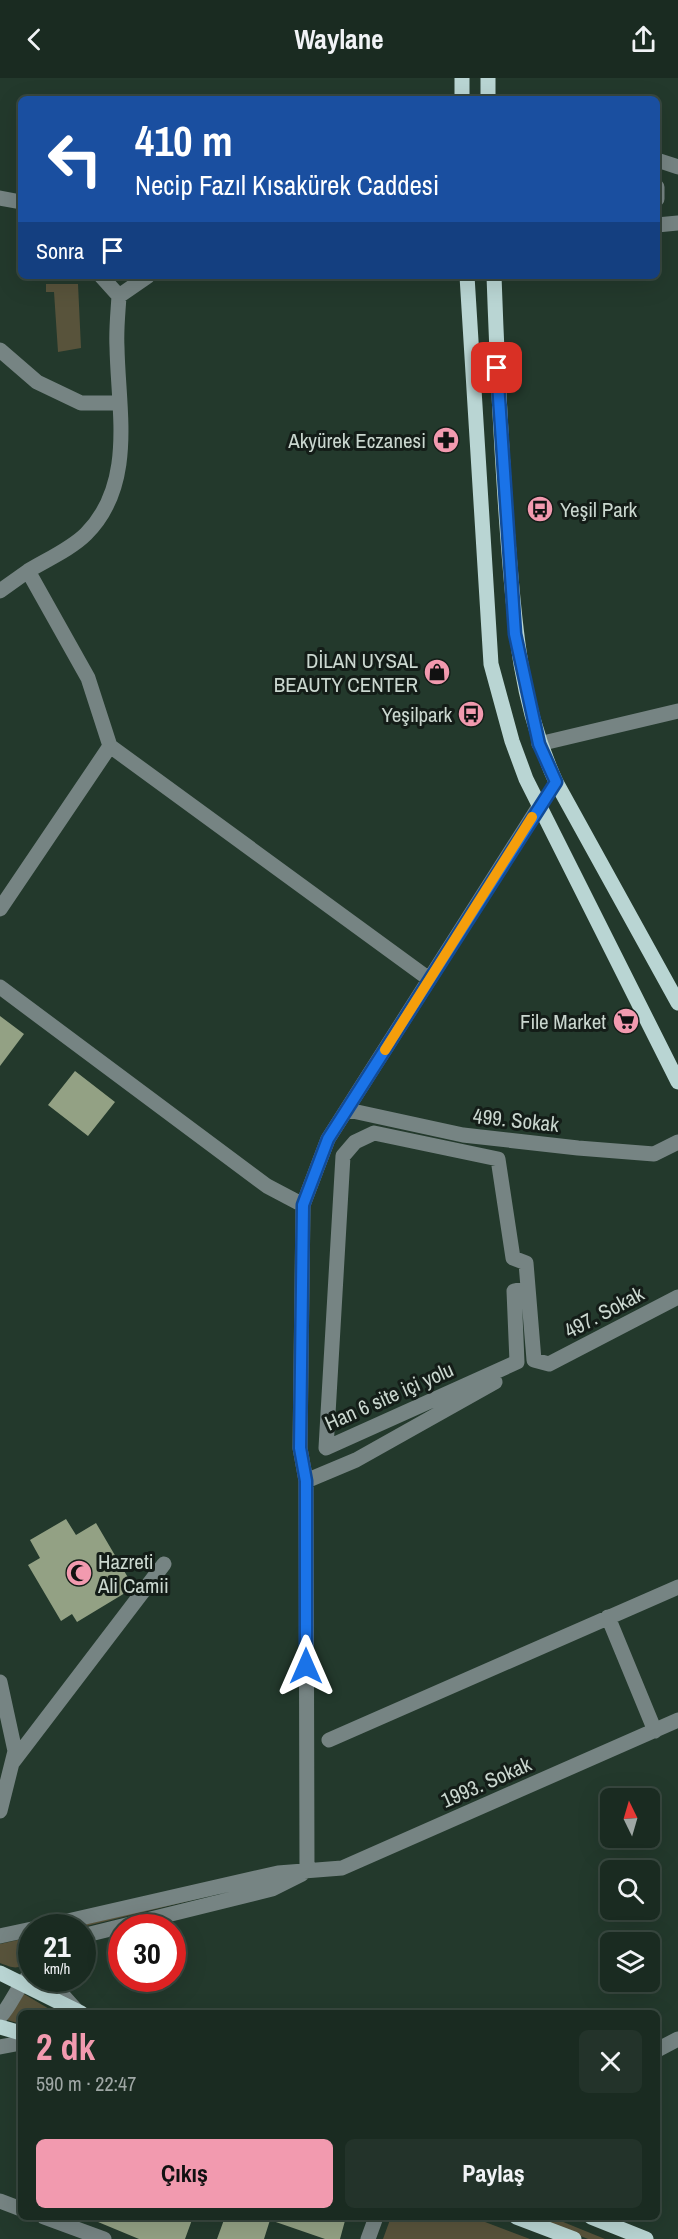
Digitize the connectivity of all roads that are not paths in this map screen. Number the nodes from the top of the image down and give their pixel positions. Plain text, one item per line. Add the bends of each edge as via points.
1 (462, 78) edge
2 (488, 78) edge
3 (462, 96) edge
4 (488, 96) edge
5 (660, 161) edge
6 (678, 167) edge
7 (0, 198) edge
8 (18, 201) edge
9 (678, 223) edge
10 (660, 225) edge
11 (104, 279) edge
12 (144, 279) edge
13 (467, 279) edge
14 (494, 279) edge
15 (119, 296) junction
16 (0, 350) edge
17 (120, 403) junction
18 (28, 571) junction
19 (0, 591) edge
20 (678, 711) edge
21 (539, 744) junction
22 (110, 746) junction
23 (556, 782) junction
24 (540, 805) junction
25 (0, 909) edge
26 (429, 979) junction
27 (0, 987) edge
28 (678, 1003) edge
29 (678, 1082) edge
30 (348, 1110) junction
31 (678, 1142) edge
32 (303, 1205) junction
33 (528, 1288) junction
34 (678, 1297) edge
35 (534, 1360) junction
36 (306, 1481) junction
37 (164, 1564) dead end
38 (678, 1587) edge
39 (608, 1617) junction
40 (0, 1682) edge
41 (678, 1720) edge
42 (655, 1731) junction
43 (329, 1740) dead end
44 (13, 1762) junction
45 (0, 1811) edge
46 (307, 1871) junction
47 (91, 1914) edge
48 (18, 1931) edge
49 (96, 1933) edge
50 (0, 1936) edge
51 (0, 1973) edge
52 (18, 1982) edge
53 (18, 1986) edge
54 (37, 1992) edge
55 (60, 1992) edge
56 (74, 2010) edge
57 (76, 2010) edge
58 (0, 2017) edge
59 (0, 2027) edge
60 (18, 2032) edge
61 (678, 2039) edge
62 (18, 2044) edge
63 (0, 2048) edge
64 (660, 2048) edge
65 (0, 2201) edge
66 (18, 2208) edge
67 (52, 2220) edge
68 (375, 2220) edge
69 (524, 2220) edge
70 (598, 2220) edge
71 (104, 2239) edge
72 (368, 2239) edge
73 (574, 2239) edge
74 (646, 2239) edge

1 - 3 main road
2 - 4 main road
5 - 6 street
7 - 8 street
9 - 10 street
11 - 15 street
12 - 15 street
13 - 24 main road via 490,664 512,741
14 - 21 main road via 499,414 515,634
15 - 17 street
16 - 17 street via 37,382 81,404
17 - 18 street via 119,471 107,504 86,535
18 - 19 street
18 - 22 street via 88,678
20 - 21 street
21 - 23 main road
22 - 25 street
22 - 26 street
23 - 24 main road
23 - 28 main road
24 - 26 street
24 - 29 main road
26 - 30 street
27 - 32 street via 267,1186
30 - 31 street, 499. Sokak via 464,1136 578,1148 654,1154
30 - 32 street via 328,1139
32 - 36 street via 300,1448
33 - 33 street, Han 6 site içi yolu via 526,1263 513,1258 498,1159 374,1134 355,1142 343,1156 326,1448 517,1362 514,1291
33 - 35 street
34 - 35 street, 497. Sokak via 549,1364
35 - 36 street via 356,1460
36 - 46 street
37 - 44 street
38 - 39 street
39 - 42 street
39 - 43 street
40 - 44 street via 15,1750
41 - 42 street, 1993. Sokak
42 - 46 street, 1993. Sokak via 342,1868
44 - 45 street
46 - 47 street, 1993. Sokak via 278,1873
46 - 49 street, 1993. Sokak via 272,1889
48 - 50 street, 1993. Sokak
51 - 52 main road
53 - 58 street
54 - 56 main road
55 - 57 street
59 - 60 main road
61 - 64 street
62 - 63 street
65 - 66 street
67 - 71 street
68 - 72 street
69 - 73 main road
70 - 74 main road

